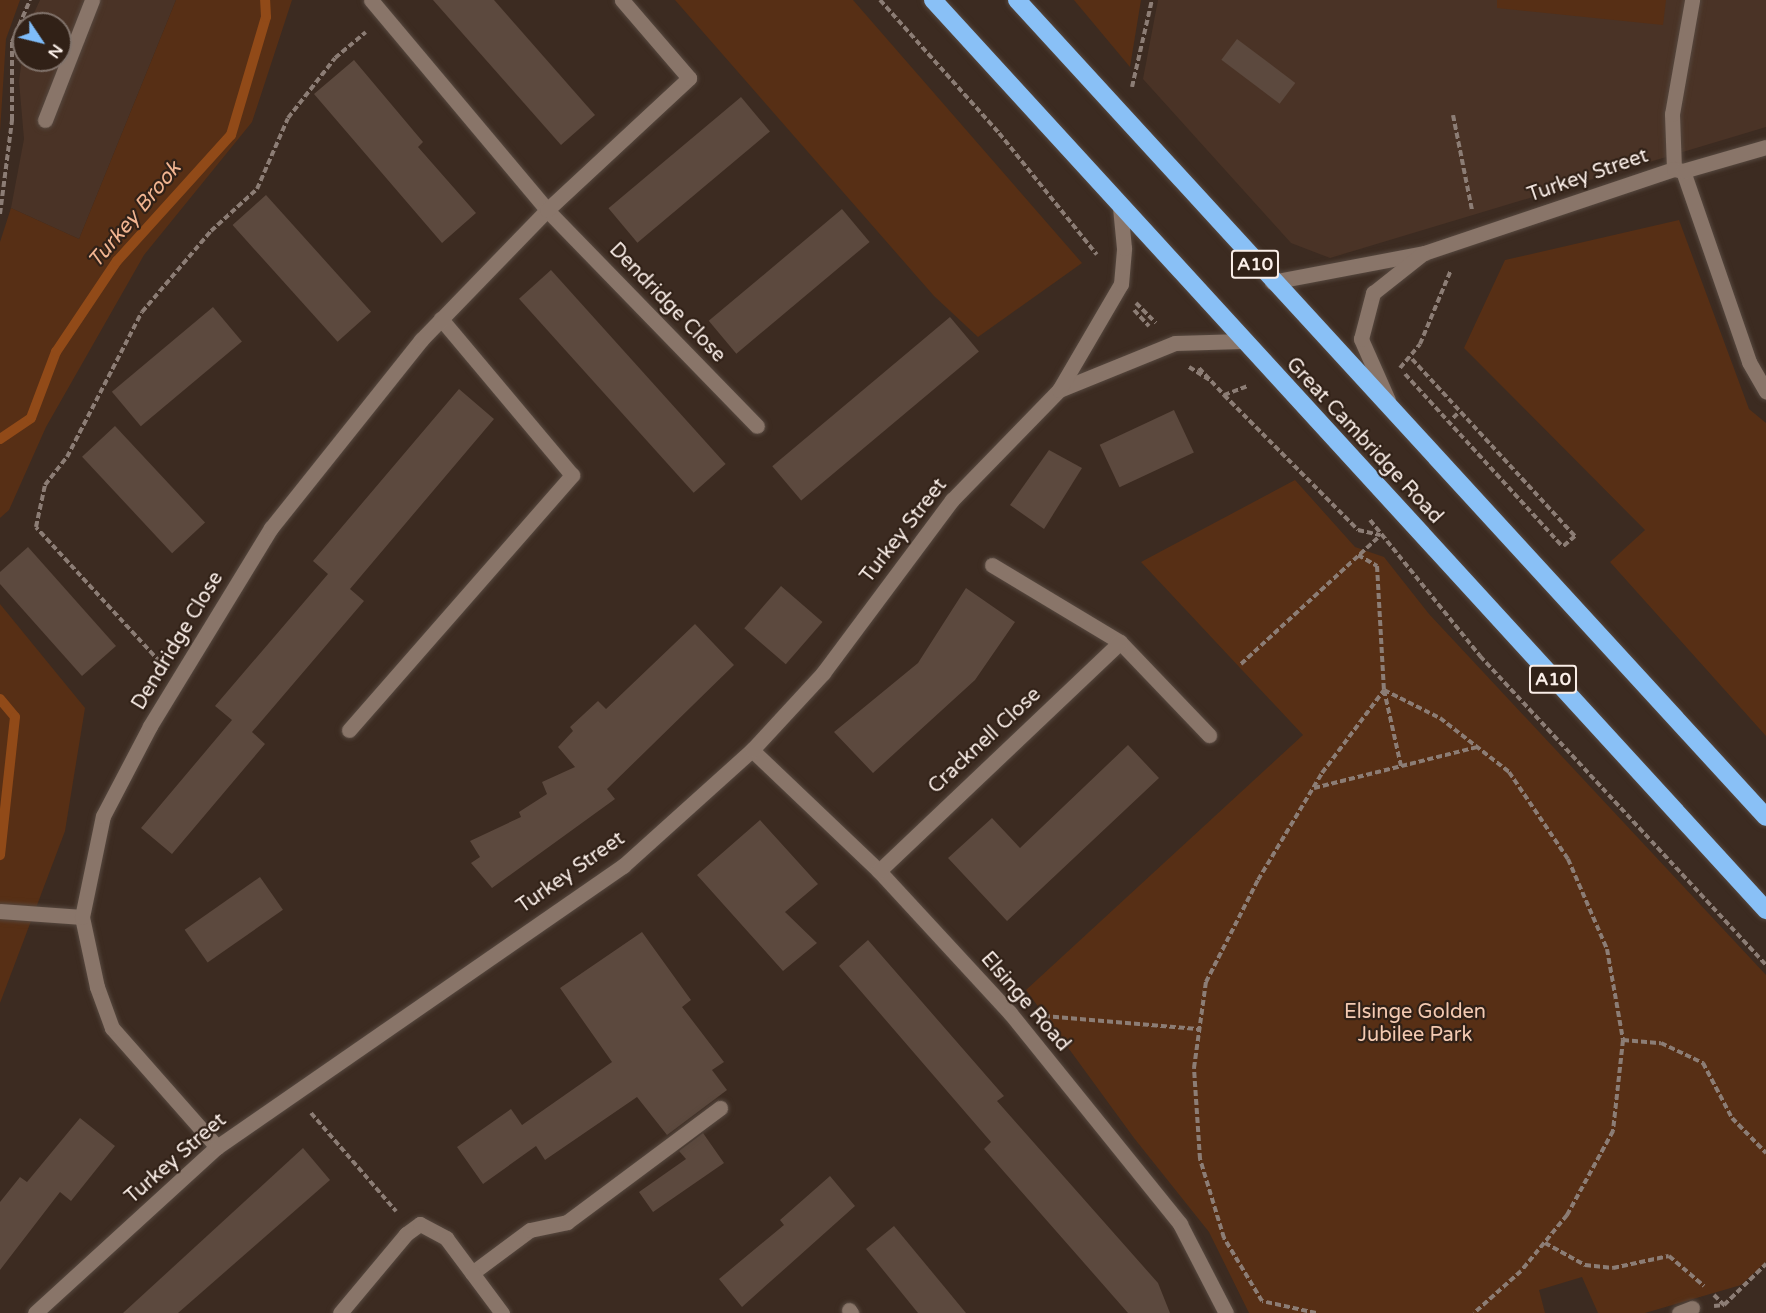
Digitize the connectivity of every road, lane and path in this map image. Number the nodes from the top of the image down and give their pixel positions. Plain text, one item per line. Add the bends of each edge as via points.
1 (30, 0) edge
2 (92, 0) edge
3 (371, 0) edge
4 (622, 0) edge
5 (880, 0) edge
6 (933, 0) edge
7 (1017, 0) edge
8 (1152, 0) edge
9 (1692, 0) edge
10 (384, 16) junction
11 (1453, 115) dead end
12 (1124, 119) junction
13 (45, 120) dead end
14 (1766, 147) edge
15 (1678, 170) junction
16 (1120, 207) junction
17 (547, 210) junction
18 (0, 214) edge
19 (1479, 237) junction
20 (1095, 252) dead end
21 (1424, 252) junction
22 (1272, 282) junction
23 (1132, 297) dead end
24 (1126, 302) dead end
25 (441, 319) junction
26 (1164, 331) dead end
27 (1158, 335) dead end
28 (1242, 341) junction
29 (1412, 359) junction
30 (1210, 381) dead end
31 (1059, 390) junction
32 (1766, 391) edge
33 (1253, 392) dead end
34 (1224, 395) junction
35 (1458, 413) junction
36 (1396, 418) junction
37 (1453, 418) dead end
38 (757, 426) dead end
39 (1361, 510) dead end
40 (1381, 535) junction
41 (1575, 536) dead end
42 (1562, 546) dead end
43 (1358, 555) junction
44 (992, 565) dead end
45 (1120, 642) junction
46 (1240, 664) dead end
47 (178, 682) junction
48 (1384, 690) junction
49 (349, 730) dead end
50 (1209, 735) dead end
51 (1477, 747) junction
52 (752, 750) junction
53 (1401, 766) junction
54 (1314, 788) junction
55 (1766, 817) edge
56 (879, 871) junction
57 (1766, 910) edge
58 (4, 912) edge
59 (82, 917) junction
60 (1766, 965) edge
61 (1010, 1014) junction
62 (1200, 1029) junction
63 (1623, 1040) junction
64 (294, 1094) junction
65 (720, 1108) dead end
66 (217, 1147) junction
67 (1766, 1154) edge
68 (409, 1232) junction
69 (1545, 1243) junction
70 (1766, 1264) edge
71 (472, 1273) junction
72 (1724, 1305) junction
73 (1686, 1311) edge
74 (35, 1313) edge
75 (340, 1313) edge
76 (502, 1313) edge
77 (1226, 1313) edge
78 (1316, 1313) edge
79 (1474, 1313) edge

1 - 18 path via 12,42 12,120
2 - 13 street
3 - 10 street, Dendridge Close
4 - 17 street, Dendridge Close via 689,78
5 - 20 path via 999,133
6 - 16 highway, Great Cambridge Road / A10
7 - 12 highway, Great Cambridge Road / A10
8 - 12 path
9 - 15 street via 1672,114
10 - 17 street, Dendridge Close
10 - 47 path via 335,58 288,118 257,189 211,231 142,312 67,457 45,485 36,527
11 - 19 path
12 - 22 highway, Great Cambridge Road / A10
14 - 15 street, Turkey Street
15 - 19 street, Turkey Street
15 - 32 street via 1749,362
16 - 28 highway, Great Cambridge Road / A10
16 - 31 street, Turkey Street via 1124,248 1121,284
17 - 25 street, Dendridge Close
17 - 38 street, Dendridge Close
19 - 21 street, Turkey Street
19 - 29 path via 1451,269
21 - 22 street, Turkey Street
21 - 36 street, Turkey Street via 1373,293 1361,339
22 - 36 highway, Great Cambridge Road / A10
23 - 26 path
24 - 27 path
25 - 47 street, Dendridge Close via 271,528
25 - 49 street via 572,475
28 - 31 street, Turkey Street via 1175,343
28 - 57 highway, Great Cambridge Road / A10
29 - 35 path
29 - 42 path via 1400,368
30 - 34 path
31 - 52 street, Turkey Street via 952,500 823,673
33 - 34 path via 1245,383
34 - 40 path via 1358,530
35 - 37 path
35 - 41 path
36 - 55 highway, Great Cambridge Road / A10
39 - 40 path
40 - 43 path
40 - 60 path via 1480,656
43 - 46 path
43 - 48 path via 1377,566
44 - 45 street
45 - 50 street
45 - 56 street, Cracknell Close
47 - 59 street, Dendridge Close via 103,816
48 - 51 path via 1440,718
48 - 53 path
48 - 54 path
51 - 53 path
51 - 63 path via 1509,772 1568,860 1607,949
52 - 56 street, Elsinge Road
52 - 64 street, Turkey Street via 623,866
53 - 54 path
54 - 62 path via 1258,880 1206,982
56 - 61 street, Elsinge Road
58 - 59 street
59 - 66 street, Dendridge Close via 97,987 112,1028
61 - 62 path
61 - 77 street, Elsinge Road via 1180,1224
62 - 78 path via 1194,1068 1200,1160 1224,1238 1262,1301
63 - 67 path via 1660,1043 1703,1063 1732,1118
63 - 69 path via 1613,1131 1567,1215
64 - 66 street, Turkey Street
64 - 68 path
65 - 71 street via 567,1221 530,1230
66 - 74 street, Turkey Street
68 - 71 street via 420,1224 446,1238
68 - 75 street
69 - 72 path via 1585,1265 1613,1268 1669,1256 1682,1262
69 - 79 path via 1521,1271
70 - 72 path
71 - 76 street
72 - 73 path

